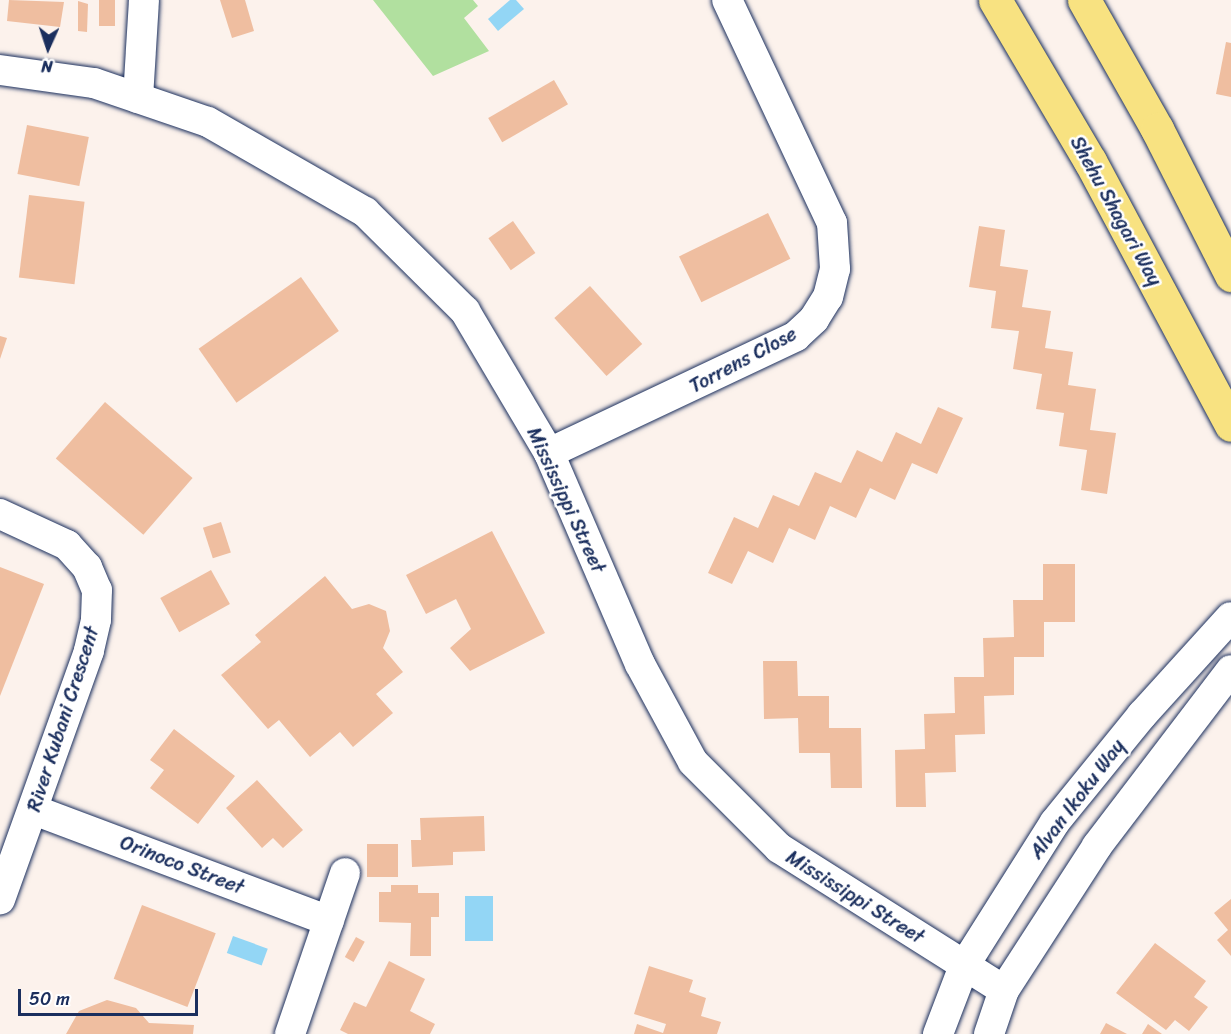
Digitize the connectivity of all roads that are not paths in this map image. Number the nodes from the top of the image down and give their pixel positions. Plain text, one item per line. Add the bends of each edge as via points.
1 (144, 0) edge
2 (727, 0) edge
3 (995, 0) edge
4 (1084, 0) edge
5 (0, 63) edge
6 (138, 98) junction
7 (1231, 275) edge
8 (1231, 426) edge
9 (549, 453) junction
10 (0, 514) edge
11 (1231, 617) edge
12 (1231, 670) edge
13 (34, 810) junction
14 (345, 873) dead end
15 (0, 900) edge
16 (329, 921) junction
17 (963, 966) junction
18 (1005, 990) junction
19 (290, 1034) edge
20 (938, 1034) edge
21 (989, 1034) edge

1 - 6 street
2 - 9 street, Torrens Close via 832,223 835,269 828,297 814,319 796,336
3 - 8 main road, Shehu Shagari Way via 1090,161
4 - 7 main road via 1157,129
5 - 6 street, Mississippi Street via 94,83
6 - 9 street, Mississippi Street via 208,122 365,212 465,311
9 - 17 street, Mississippi Street via 640,664 693,762 779,848
10 - 13 street, River Kubani Crescent via 67,545 87,567 97,590 96,620 88,651
11 - 17 street, Alvan Ikoku Way via 1142,714 1055,822
12 - 18 street via 1097,846
13 - 15 street, River Kubani Crescent
13 - 16 street, Orinoco Street
14 - 16 street
16 - 19 street
17 - 18 street, Mississippi Street
17 - 20 street, Alvan Ikoku Way
18 - 21 street

